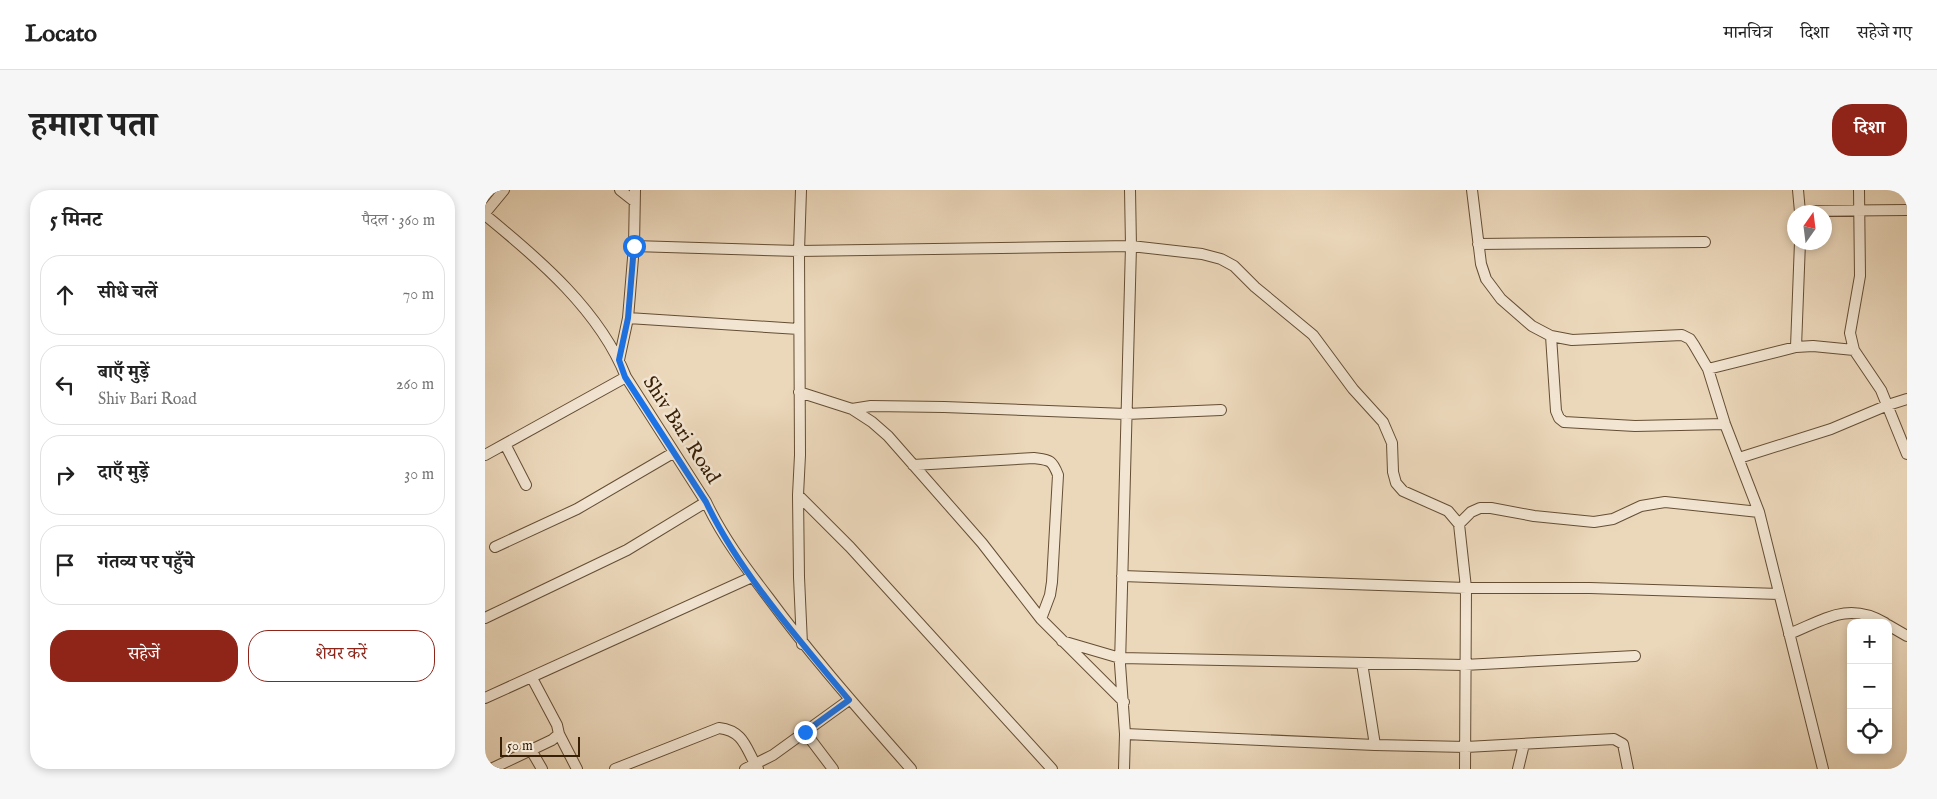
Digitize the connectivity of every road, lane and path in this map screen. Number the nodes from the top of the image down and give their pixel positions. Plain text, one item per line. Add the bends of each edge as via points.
1 (504, 190) edge
2 (620, 190) edge
3 (635, 190) edge
4 (801, 190) edge
5 (1130, 190) edge
6 (1472, 190) edge
7 (1798, 190) edge
8 (1859, 190) edge
9 (634, 201) junction
10 (1799, 205) edge
11 (1907, 210) edge
12 (1832, 211) edge
13 (1859, 211) junction
14 (485, 214) edge
15 (1705, 242) dead end
16 (1478, 244) junction
17 (634, 246) junction
18 (1131, 246) junction
19 (1800, 250) edge
20 (799, 251) junction
21 (628, 318) junction
22 (799, 329) junction
23 (1551, 336) junction
24 (1796, 347) junction
25 (1854, 350) junction
26 (619, 360) junction
27 (1708, 369) junction
28 (625, 377) junction
29 (799, 392) junction
30 (1907, 399) edge
31 (1888, 405) junction
32 (852, 409) junction
33 (1221, 410) dead end
34 (1127, 414) junction
35 (1725, 424) junction
36 (505, 444) junction
37 (673, 453) junction
38 (1907, 454) edge
39 (485, 455) edge
40 (1739, 458) junction
41 (913, 465) junction
42 (526, 485) dead end
43 (798, 495) junction
44 (706, 502) junction
45 (1759, 512) junction
46 (1459, 524) junction
47 (495, 547) dead end
48 (1122, 576) junction
49 (753, 577) junction
50 (1466, 588) junction
51 (1779, 594) junction
52 (485, 618) edge
53 (1041, 619) junction
54 (1879, 619) edge
55 (1892, 627) edge
56 (1789, 634) junction
57 (1907, 636) edge
58 (1061, 641) junction
59 (802, 644) junction
60 (1635, 656) dead end
61 (1120, 658) junction
62 (1362, 663) junction
63 (1464, 665) junction
64 (532, 678) junction
65 (485, 698) edge
66 (849, 700) junction
67 (1123, 702) junction
68 (805, 732) junction
69 (559, 734) junction
70 (1125, 734) junction
71 (1524, 744) junction
72 (1375, 745) junction
73 (1465, 747) junction
74 (531, 750) junction
75 (757, 767) edge
76 (491, 769) edge
77 (542, 769) edge
78 (577, 769) edge
79 (615, 769) edge
80 (745, 769) edge
81 (833, 769) edge
82 (911, 769) edge
83 (1052, 769) edge
84 (1124, 769) edge
85 (1465, 769) edge
86 (1518, 769) edge
87 (1628, 769) edge
88 (1823, 769) edge

1 - 14 street
2 - 9 street
3 - 9 street
4 - 20 street
5 - 18 street
6 - 16 street
7 - 10 street
8 - 13 street
9 - 17 street
11 - 13 street
12 - 13 street
13 - 25 street via 1860,276 1850,333
14 - 26 street, Shiv Bari Road via 521,244 593,318
15 - 16 street
16 - 23 street via 1481,264 1493,290 1533,326
17 - 20 street
17 - 21 street
18 - 20 street
18 - 34 street
18 - 46 street via 1202,254 1234,266 1255,288 1313,335 1383,422 1392,443 1396,483 1403,491 1449,511
19 - 24 street
20 - 22 street
21 - 22 street
21 - 26 street
22 - 29 street
23 - 27 street via 1572,340 1682,335 1690,339
23 - 35 street via 1556,411 1564,422 1635,426
24 - 25 street
24 - 27 street
25 - 31 street
26 - 28 street, Shiv Bari Road
27 - 35 street
28 - 36 street
28 - 37 street, Shiv Bari Road
29 - 32 street
29 - 43 street
30 - 31 street
31 - 38 street
31 - 40 street via 1831,429
32 - 34 street via 871,406 944,407
32 - 41 street via 888,436
33 - 34 street
34 - 48 street
35 - 40 street
36 - 39 street
36 - 42 street
37 - 44 street, Shiv Bari Road
37 - 47 street via 577,510
40 - 45 street
41 - 53 street via 982,544
41 - 53 street via 1034,458 1048,459 1055,465 1058,475 1052,582
43 - 59 street
43 - 83 street via 850,547
44 - 49 street, Shiv Bari Road via 716,523
44 - 52 street via 627,550
45 - 46 street via 1665,502 1641,506 1613,519 1594,522 1481,508 1471,512
45 - 51 street
46 - 50 street
48 - 50 street
48 - 61 street
49 - 59 street, Shiv Bari Road
49 - 64 street
50 - 51 street
50 - 63 street
51 - 56 street
53 - 58 street
54 - 56 street via 1860,612 1847,612
55 - 57 street
56 - 88 street
58 - 61 street
58 - 67 street
59 - 66 street, Shiv Bari Road
60 - 63 street
61 - 62 street
61 - 67 street
62 - 63 street
62 - 72 street
63 - 73 street
64 - 65 street
64 - 69 street
66 - 68 street
66 - 82 street, Shiv Bari Road
67 - 70 street
68 - 75 street
68 - 81 street
69 - 74 street
69 - 78 street
70 - 72 street
70 - 84 street
71 - 73 street
71 - 86 street
71 - 87 street via 1619,740 1625,749
72 - 73 street
73 - 85 street
74 - 76 street
74 - 77 street
75 - 79 street via 740,736 719,728
75 - 80 street

